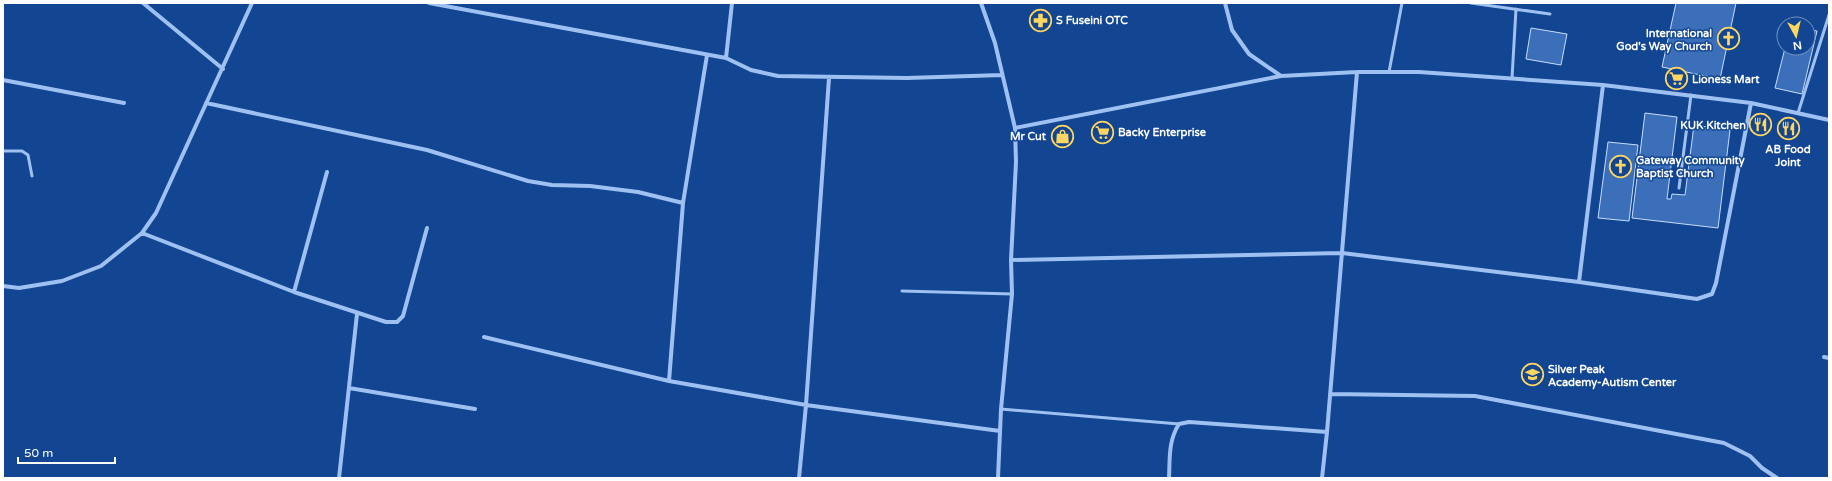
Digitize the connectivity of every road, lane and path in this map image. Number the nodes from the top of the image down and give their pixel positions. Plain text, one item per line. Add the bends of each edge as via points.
1 (143, 3) edge
2 (252, 3) edge
3 (429, 3) edge
4 (732, 3) edge
5 (980, 3) edge
6 (1225, 3) edge
7 (1402, 3) edge
8 (1470, 3) edge
9 (1516, 9) junction
10 (1550, 14) dead end
11 (1829, 15) edge
12 (707, 55) junction
13 (726, 58) junction
14 (223, 69) junction
15 (1357, 72) junction
16 (1389, 72) junction
17 (1002, 75) junction
18 (1281, 76) junction
19 (829, 78) junction
20 (1512, 78) junction
21 (3, 80) edge
22 (1603, 85) junction
23 (1691, 96) junction
24 (124, 103) dead end
25 (206, 103) junction
26 (1751, 103) junction
27 (1798, 114) junction
28 (1829, 120) edge
29 (1015, 128) junction
30 (3, 151) edge
31 (327, 172) dead end
32 (32, 176) dead end
33 (1679, 188) dead end
34 (683, 203) junction
35 (427, 228) dead end
36 (142, 233) junction
37 (1342, 253) junction
38 (1011, 260) junction
39 (1579, 282) junction
40 (3, 286) edge
41 (902, 291) dead end
42 (294, 292) junction
43 (1012, 294) junction
44 (357, 314) junction
45 (484, 337) dead end
46 (669, 381) junction
47 (349, 388) junction
48 (1330, 394) junction
49 (806, 405) junction
50 (475, 409) dead end
51 (1001, 409) junction
52 (1178, 424) junction
53 (1000, 431) junction
54 (1327, 432) junction
55 (339, 478) edge
56 (799, 478) edge
57 (998, 478) edge
58 (1169, 478) edge
59 (1322, 478) edge
60 (1777, 478) edge

1 - 14 street
2 - 14 street
3 - 12 street
4 - 13 street
5 - 17 street via 995,43
6 - 18 street via 1232,30 1249,54
7 - 16 lane
8 - 9 lane
9 - 10 lane
9 - 20 lane
11 - 27 lane
12 - 13 street
12 - 34 street
13 - 19 street via 751,70 778,76
14 - 25 street
15 - 16 street
15 - 18 street
15 - 37 street
16 - 20 street
17 - 19 street
17 - 29 street
18 - 29 street
19 - 49 street
20 - 22 street
21 - 24 street
22 - 23 street
22 - 39 street
23 - 26 street
23 - 33 lane
25 - 34 street via 427,150 528,182 638,192
25 - 36 street via 156,213
26 - 27 street
26 - 39 street via 1712,294 1697,299
27 - 28 street
29 - 38 street via 1016,169
30 - 32 lane via 22,151 28,155
31 - 42 street
34 - 46 street
35 - 44 street via 403,316 397,322 386,322
36 - 40 street via 101,266 62,281 19,288
36 - 42 street
37 - 38 street
37 - 39 street
37 - 48 street
38 - 43 street
41 - 43 lane
42 - 44 street
43 - 51 street
44 - 47 street
45 - 46 street
46 - 49 street
47 - 50 street
47 - 55 street
48 - 54 street
48 - 60 street via 1475,396 1724,443 1750,456
49 - 53 street
49 - 56 street
51 - 52 lane
51 - 53 street
52 - 54 street via 1189,422
52 - 58 street via 1170,442
53 - 57 street
54 - 59 street

